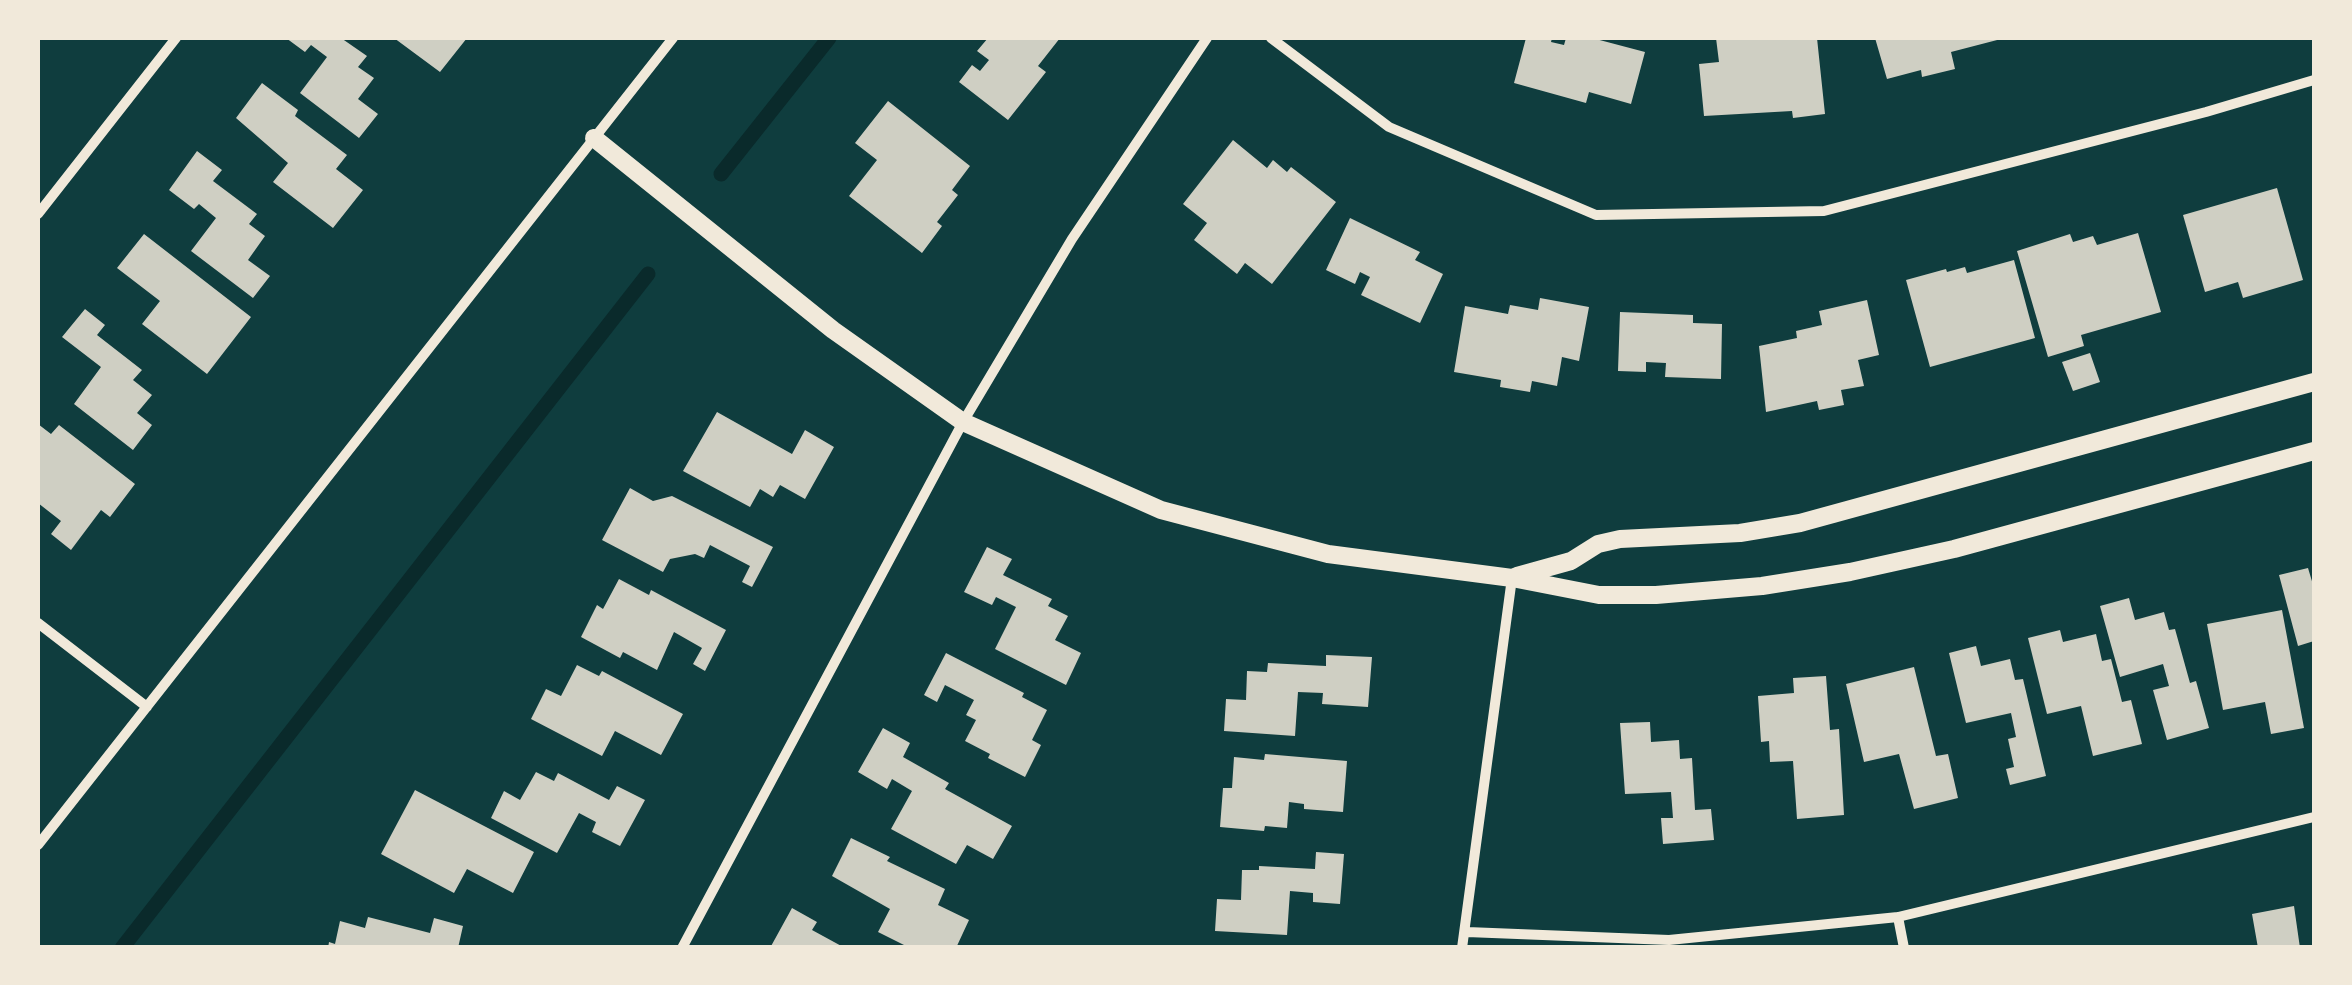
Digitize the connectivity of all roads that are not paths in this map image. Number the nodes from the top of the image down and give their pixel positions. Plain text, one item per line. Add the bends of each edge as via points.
1 (176, 38) edge
2 (673, 38) edge
3 (1207, 38) edge
4 (1271, 38) edge
5 (2314, 80) edge
6 (594, 138) junction
7 (38, 214) edge
8 (2314, 382) edge
9 (963, 422) junction
10 (2314, 451) edge
11 (1512, 578) junction
12 (38, 623) edge
13 (147, 707) junction
14 (2314, 818) edge
15 (38, 845) edge
16 (1898, 917) junction
17 (1467, 932) junction
18 (682, 948) edge
19 (1462, 948) edge
20 (1904, 948) edge

1 - 7 street
2 - 6 street
3 - 9 street via 1072,239
4 - 5 street via 1390,127 1596,215 1824,212
6 - 9 street via 833,330
6 - 13 street
8 - 11 street via 1800,522 1740,533 1620,539
9 - 11 street via 1161,510 1328,554
9 - 18 street
10 - 11 street via 1954,549 1798,580 1599,595
11 - 17 street
12 - 13 street
13 - 15 street
14 - 16 street
16 - 17 street via 1669,940
16 - 20 street
17 - 19 street

